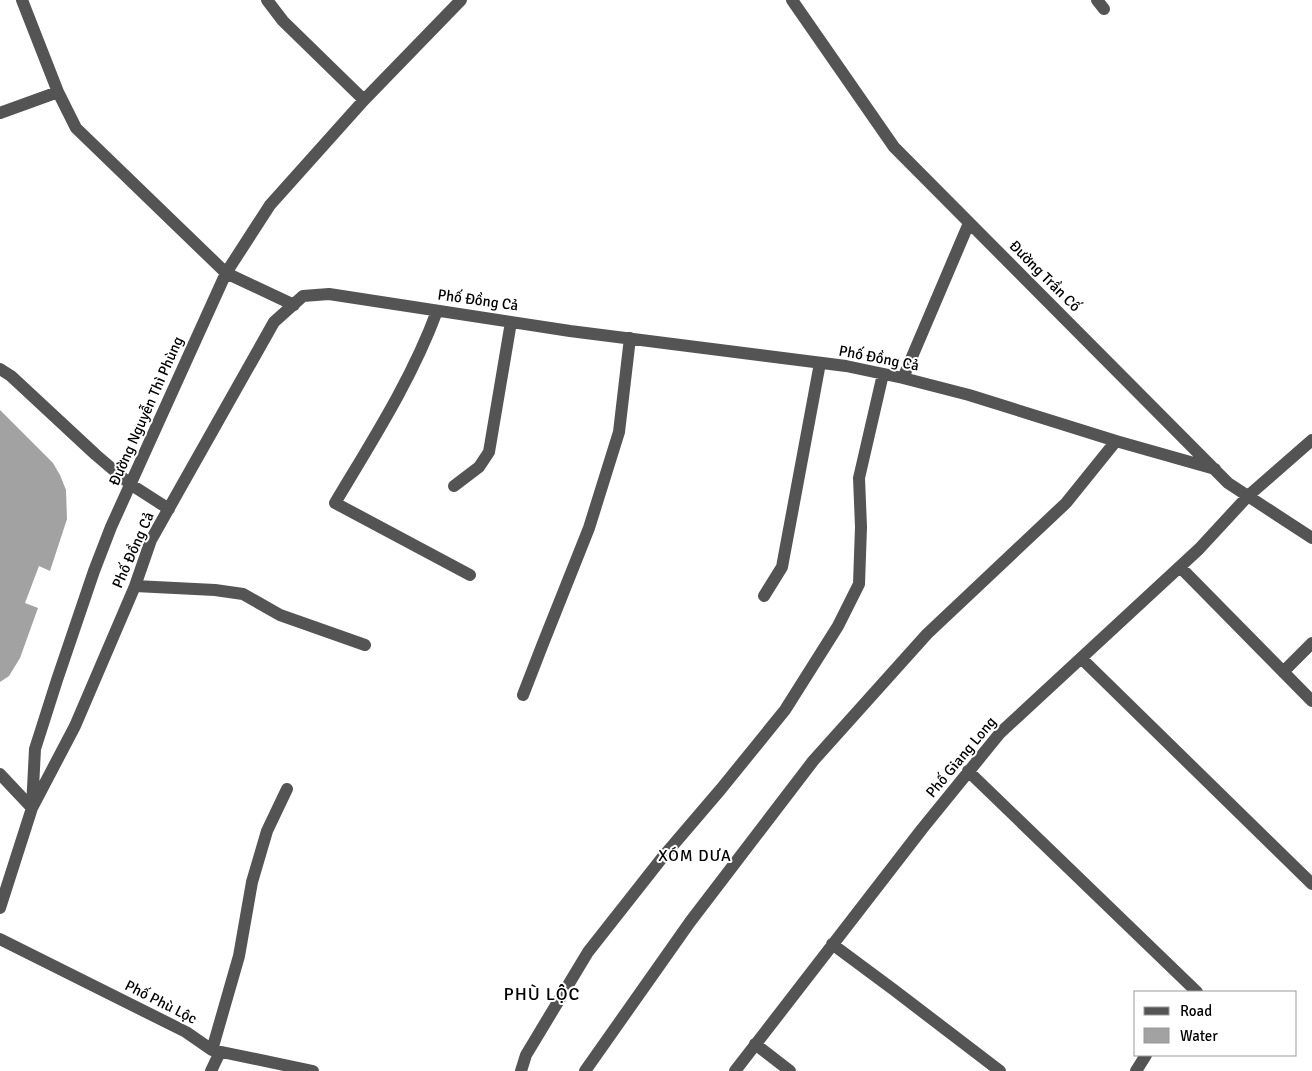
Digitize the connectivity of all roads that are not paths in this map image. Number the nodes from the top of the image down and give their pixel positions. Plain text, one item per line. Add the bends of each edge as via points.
1 (22, 0) edge
2 (268, 0) edge
3 (461, 0) edge
4 (792, 0) edge
5 (58, 92) junction
6 (364, 100) junction
7 (0, 113) edge
8 (969, 223) junction
9 (226, 273) junction
10 (294, 305) junction
11 (437, 311) junction
12 (511, 322) junction
13 (630, 338) junction
14 (820, 363) junction
15 (0, 370) edge
16 (883, 374) junction
17 (903, 378) junction
18 (1312, 440) edge
19 (1116, 441) junction
20 (1215, 469) junction
21 (130, 484) junction
22 (454, 486) dead end
23 (1248, 496) junction
24 (169, 509) junction
25 (1312, 538) edge
26 (1180, 567) junction
27 (470, 575) dead end
28 (135, 586) junction
29 (764, 596) dead end
30 (1312, 643) edge
31 (365, 645) dead end
32 (1082, 658) junction
33 (1283, 672) junction
34 (524, 695) dead end
35 (1312, 702) edge
36 (968, 771) junction
37 (0, 774) edge
38 (287, 789) dead end
39 (32, 808) junction
40 (1312, 884) edge
41 (0, 908) edge
42 (0, 939) edge
43 (832, 944) junction
44 (1196, 991) edge
45 (755, 1044) junction
46 (216, 1051) junction
47 (1145, 1056) edge
48 (211, 1071) edge
49 (313, 1071) edge
50 (521, 1071) edge
51 (585, 1071) edge
52 (734, 1071) edge
53 (790, 1071) edge
54 (1000, 1071) edge
55 (1136, 1071) edge

1 - 5 street
2 - 6 street via 283,21
3 - 6 street, Đường Nguyễn Thì Phùng
4 - 8 street, Đường Trần Cố via 894,147
5 - 7 street
5 - 9 street via 76,128
6 - 9 street, Đường Nguyễn Thì Phùng via 270,205
8 - 17 street
8 - 20 street, Đường Trần Cố
9 - 10 street
9 - 21 street, Đường Nguyễn Thì Phùng
10 - 11 street, Phố Đồng Cả via 303,296 330,294
10 - 24 street, Phố Đồng Cả via 274,322
11 - 12 street, Phố Đồng Cả
11 - 27 street via 393,406 335,503
12 - 13 street, Phố Đồng Cả
12 - 22 street via 489,452 479,467
13 - 14 street, Phố Đồng Cả
13 - 34 street via 618,432 589,528
14 - 16 street, Phố Đồng Cả
14 - 29 street via 782,567
15 - 21 street via 11,376
16 - 17 street, Phố Đồng Cả
16 - 50 street via 859,478 859,584 838,626 785,710 588,952 526,1055
17 - 19 street, Phố Đồng Cả
18 - 23 street, Phố Giang Long
19 - 20 street, Phố Đồng Cả
19 - 51 street via 1066,503 927,634 812,761 690,922
20 - 23 street, Đường Trần Cố via 1228,483
21 - 24 street
21 - 39 street, Đường Nguyễn Thì Phùng via 94,571 35,749
23 - 25 street, Đường Trần Cố
23 - 26 street, Phố Giang Long
24 - 28 street, Phố Đồng Cả via 151,540
26 - 32 street, Phố Giang Long
26 - 33 street
28 - 31 street via 243,594 280,615
28 - 39 street, Phố Đồng Cả via 75,726
30 - 33 street
32 - 36 street, Phố Giang Long via 1000,733
32 - 40 street
33 - 35 street
36 - 43 street, Phố Giang Long
36 - 44 street
37 - 39 street
38 - 46 street via 267,832 252,882 239,956
39 - 41 street, Đường Nguyễn Thì Phùng
42 - 46 street, Phố Phù Lộc via 186,1032
43 - 45 street, Phố Giang Long
43 - 54 street
45 - 52 street, Phố Giang Long
45 - 53 street
46 - 48 street
46 - 49 street, Phố Phù Lộc
47 - 55 street

